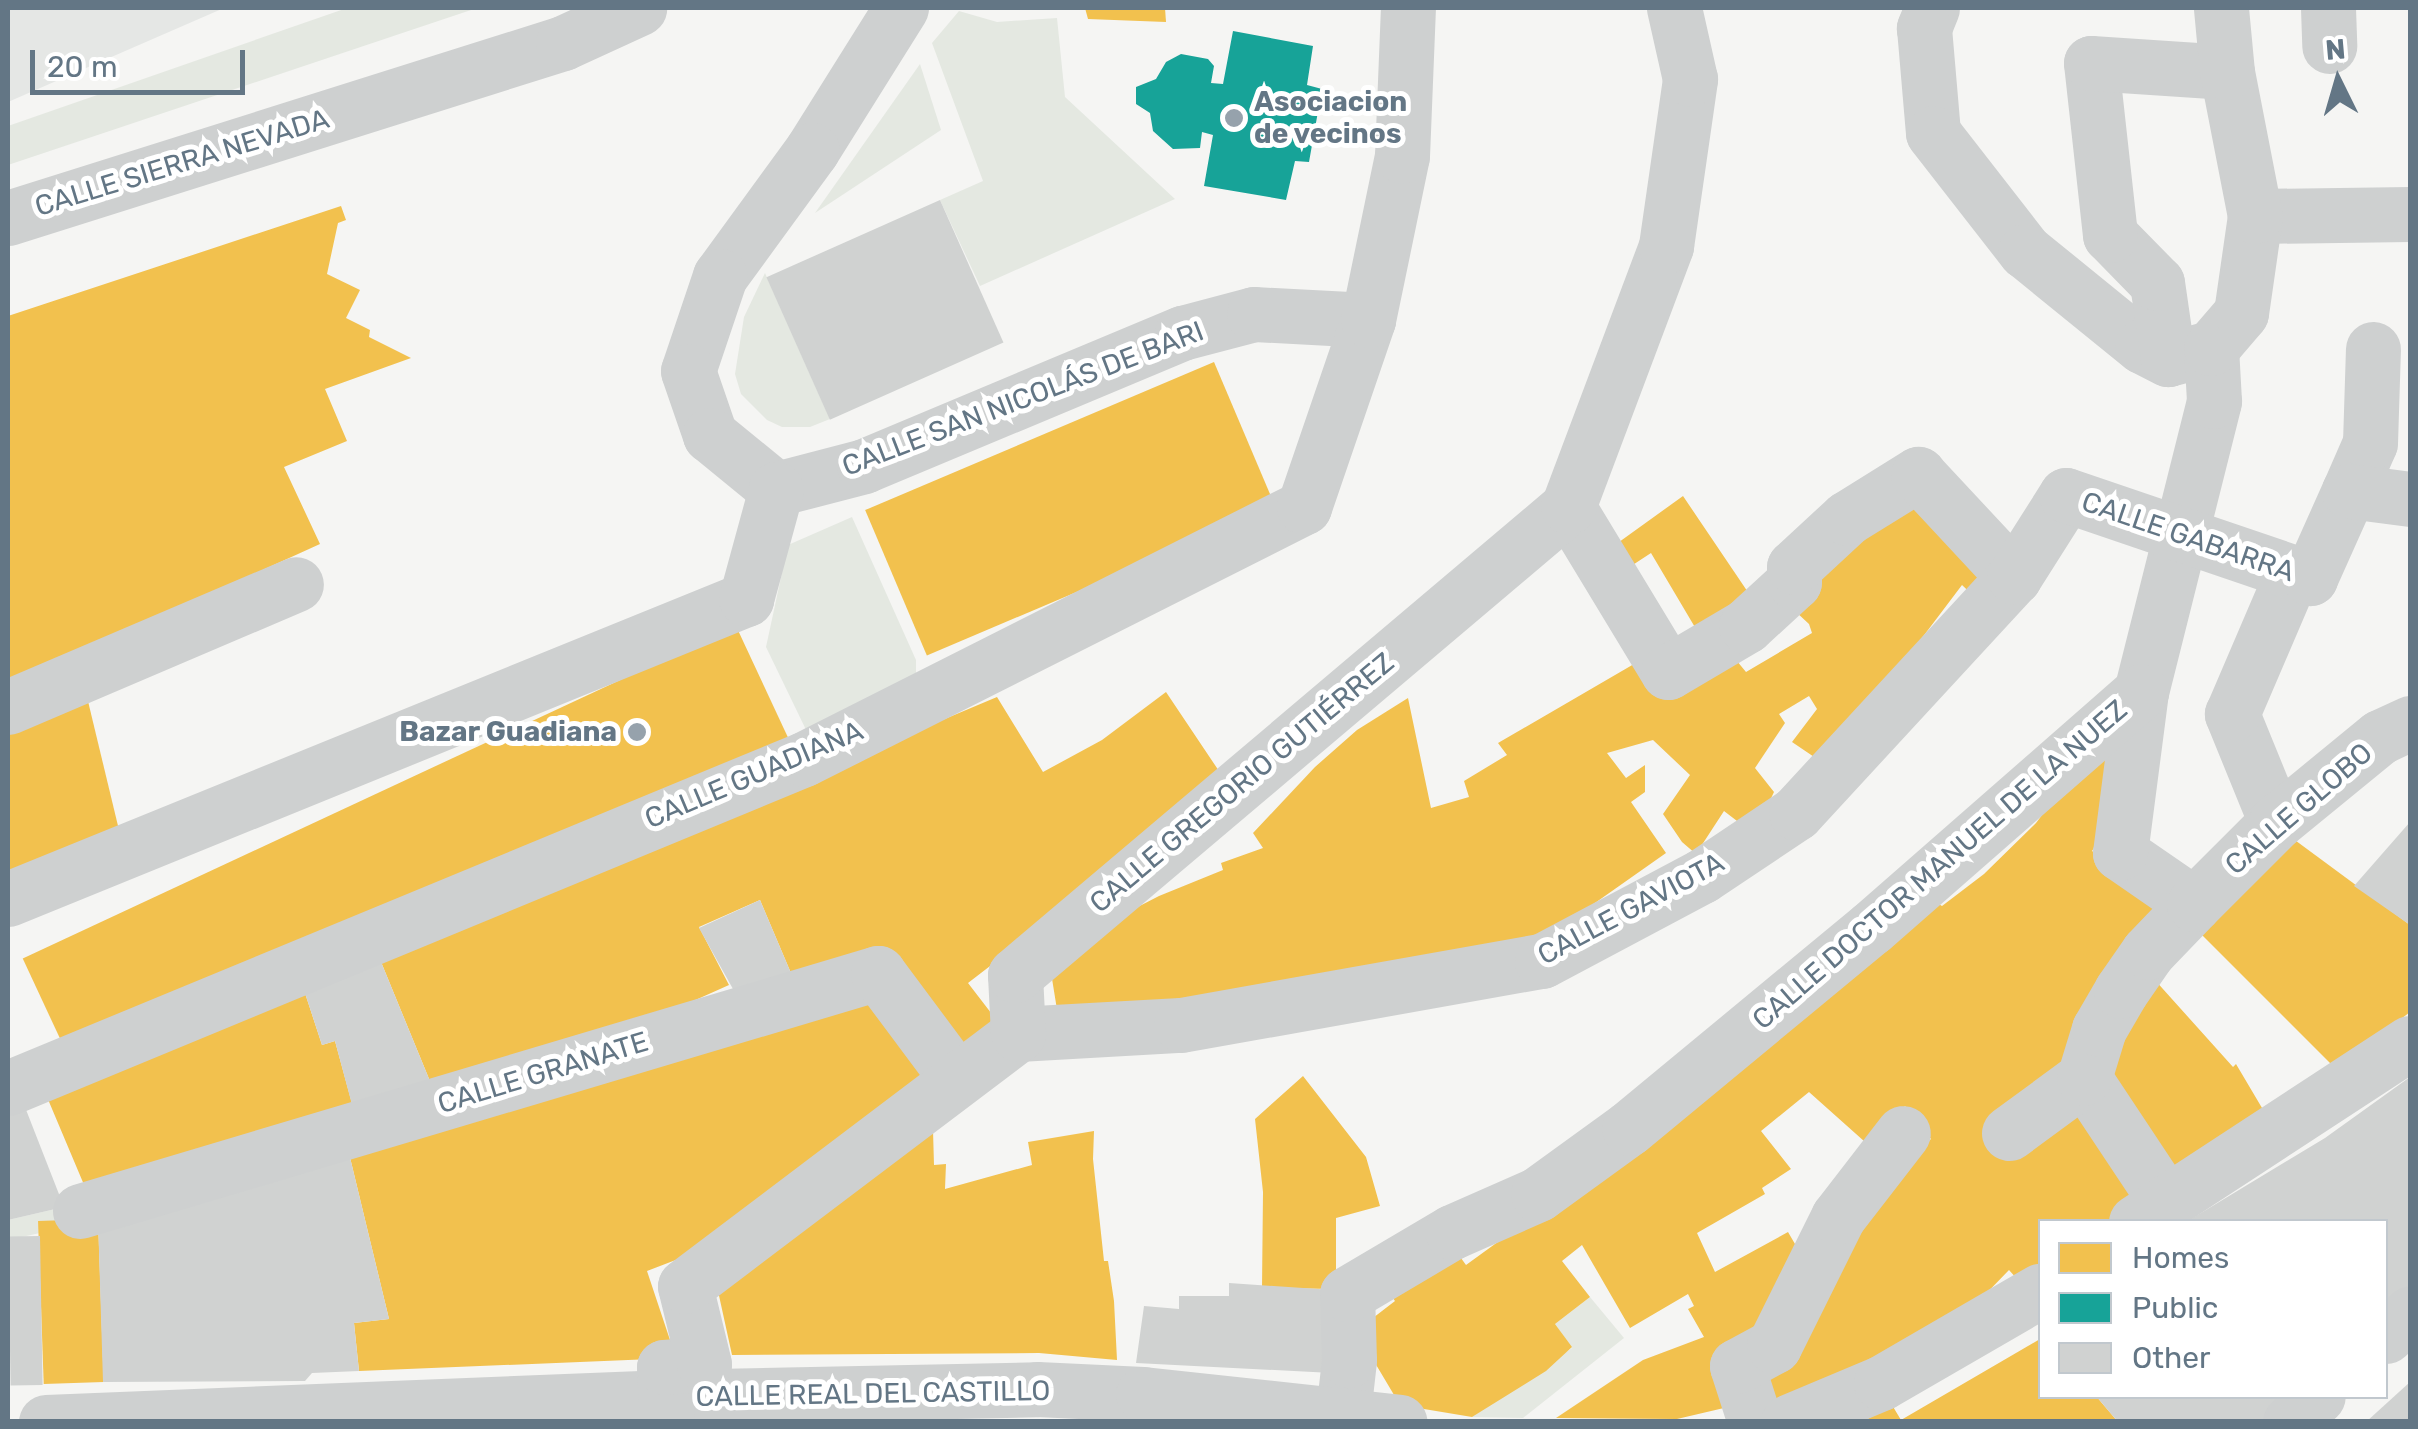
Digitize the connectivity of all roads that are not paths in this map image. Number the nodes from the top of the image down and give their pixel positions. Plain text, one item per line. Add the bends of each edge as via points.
1 (639, 8) edge
2 (901, 8) edge
3 (1408, 8) edge
4 (1674, 8) edge
5 (1932, 8) edge
6 (2221, 8) edge
7 (2227, 72) junction
8 (2410, 214) edge
9 (2254, 216) junction
10 (8, 218) edge
11 (1368, 320) junction
12 (2373, 348) dead end
13 (2190, 354) junction
14 (776, 490) junction
15 (2349, 491) junction
16 (2410, 498) edge
17 (1568, 507) junction
18 (2182, 535) junction
19 (2292, 574) junction
20 (2014, 577) junction
21 (296, 584) dead end
22 (2141, 692) junction
23 (8, 707) edge
24 (2410, 724) edge
25 (2276, 822) junction
26 (8, 899) edge
27 (2194, 904) junction
28 (1018, 1034) junction
29 (2410, 1044) edge
30 (2084, 1078) junction
31 (957, 1079) junction
32 (8, 1088) edge
33 (1902, 1133) dead end
34 (2009, 1133) dead end
35 (2150, 1211) edge
36 (80, 1212) dead end
37 (2038, 1293) edge
38 (2410, 1314) edge
39 (2388, 1334) edge
40 (2315, 1399) edge
41 (666, 1409) edge
42 (1343, 1412) junction
43 (46, 1422) edge
44 (1400, 1422) edge
45 (1755, 1422) edge
46 (1788, 1422) edge
47 (2290, 1422) edge

1 - 10 street, CALLE SIERRA NEVADA via 563,43
2 - 14 street via 812,150 720,276 688,371 710,434
3 - 11 street, CALLE GUADIANA via 1402,156
4 - 17 street, CALLE GREGORIO GUTIÉRREZ via 1690,79 1666,246
5 - 13 street via 1924,28 1933,132 2024,250 2142,346
6 - 7 street
7 - 9 street
7 - 13 street, CALLE DOCTOR MANUEL DE LA NUEZ via 2092,63 2110,235 2157,283
8 - 9 street
9 - 13 street via 2241,312
11 - 14 street, CALLE SAN NICOLÁS DE BARI via 1254,314 1182,333 864,466
11 - 32 street, CALLE GUADIANA via 1304,508 804,759
12 - 15 street via 2370,443
13 - 18 street, CALLE DOCTOR MANUEL DE LA NUEZ via 2214,400
14 - 26 street via 746,599
15 - 16 street
15 - 19 street, CALLE GABARRA via 2310,578
17 - 20 street via 1668,672 1746,626 1794,582 1794,567 1847,518 1918,474
17 - 28 street, CALLE GREGORIO GUTIÉRREZ via 1014,975
18 - 19 street, CALLE GABARRA
18 - 20 street, CALLE GABARRA via 2066,496
18 - 22 street, CALLE DOCTOR MANUEL DE LA NUEZ
19 - 25 street via 2232,714
20 - 28 street, CALLE GAVIOTA via 1796,813 1702,876 1542,961 1181,1025
21 - 23 street
22 - 27 street via 2120,854
22 - 42 street, CALLE DOCTOR MANUEL DE LA NUEZ via 1629,1128 1538,1194 1452,1232 1347,1294
24 - 25 street, CALLE GLOBO via 2380,737
25 - 27 street, CALLE GLOBO
27 - 30 street, CALLE GLOBO via 2121,991 2099,1029
28 - 31 street
29 - 35 street
30 - 34 street
30 - 35 street
31 - 36 street, CALLE GRANATE via 878,973
31 - 41 street via 686,1286 704,1364 664,1367
33 - 45 street via 1838,1217 1774,1346 1737,1366
37 - 46 street via 1881,1383
38 - 39 street
40 - 47 street
41 - 42 street, CALLE REAL DEL CASTILLO via 1037,1389
41 - 43 street, CALLE REAL DEL CASTILLO
42 - 44 street, CALLE REAL DEL CASTILLO

